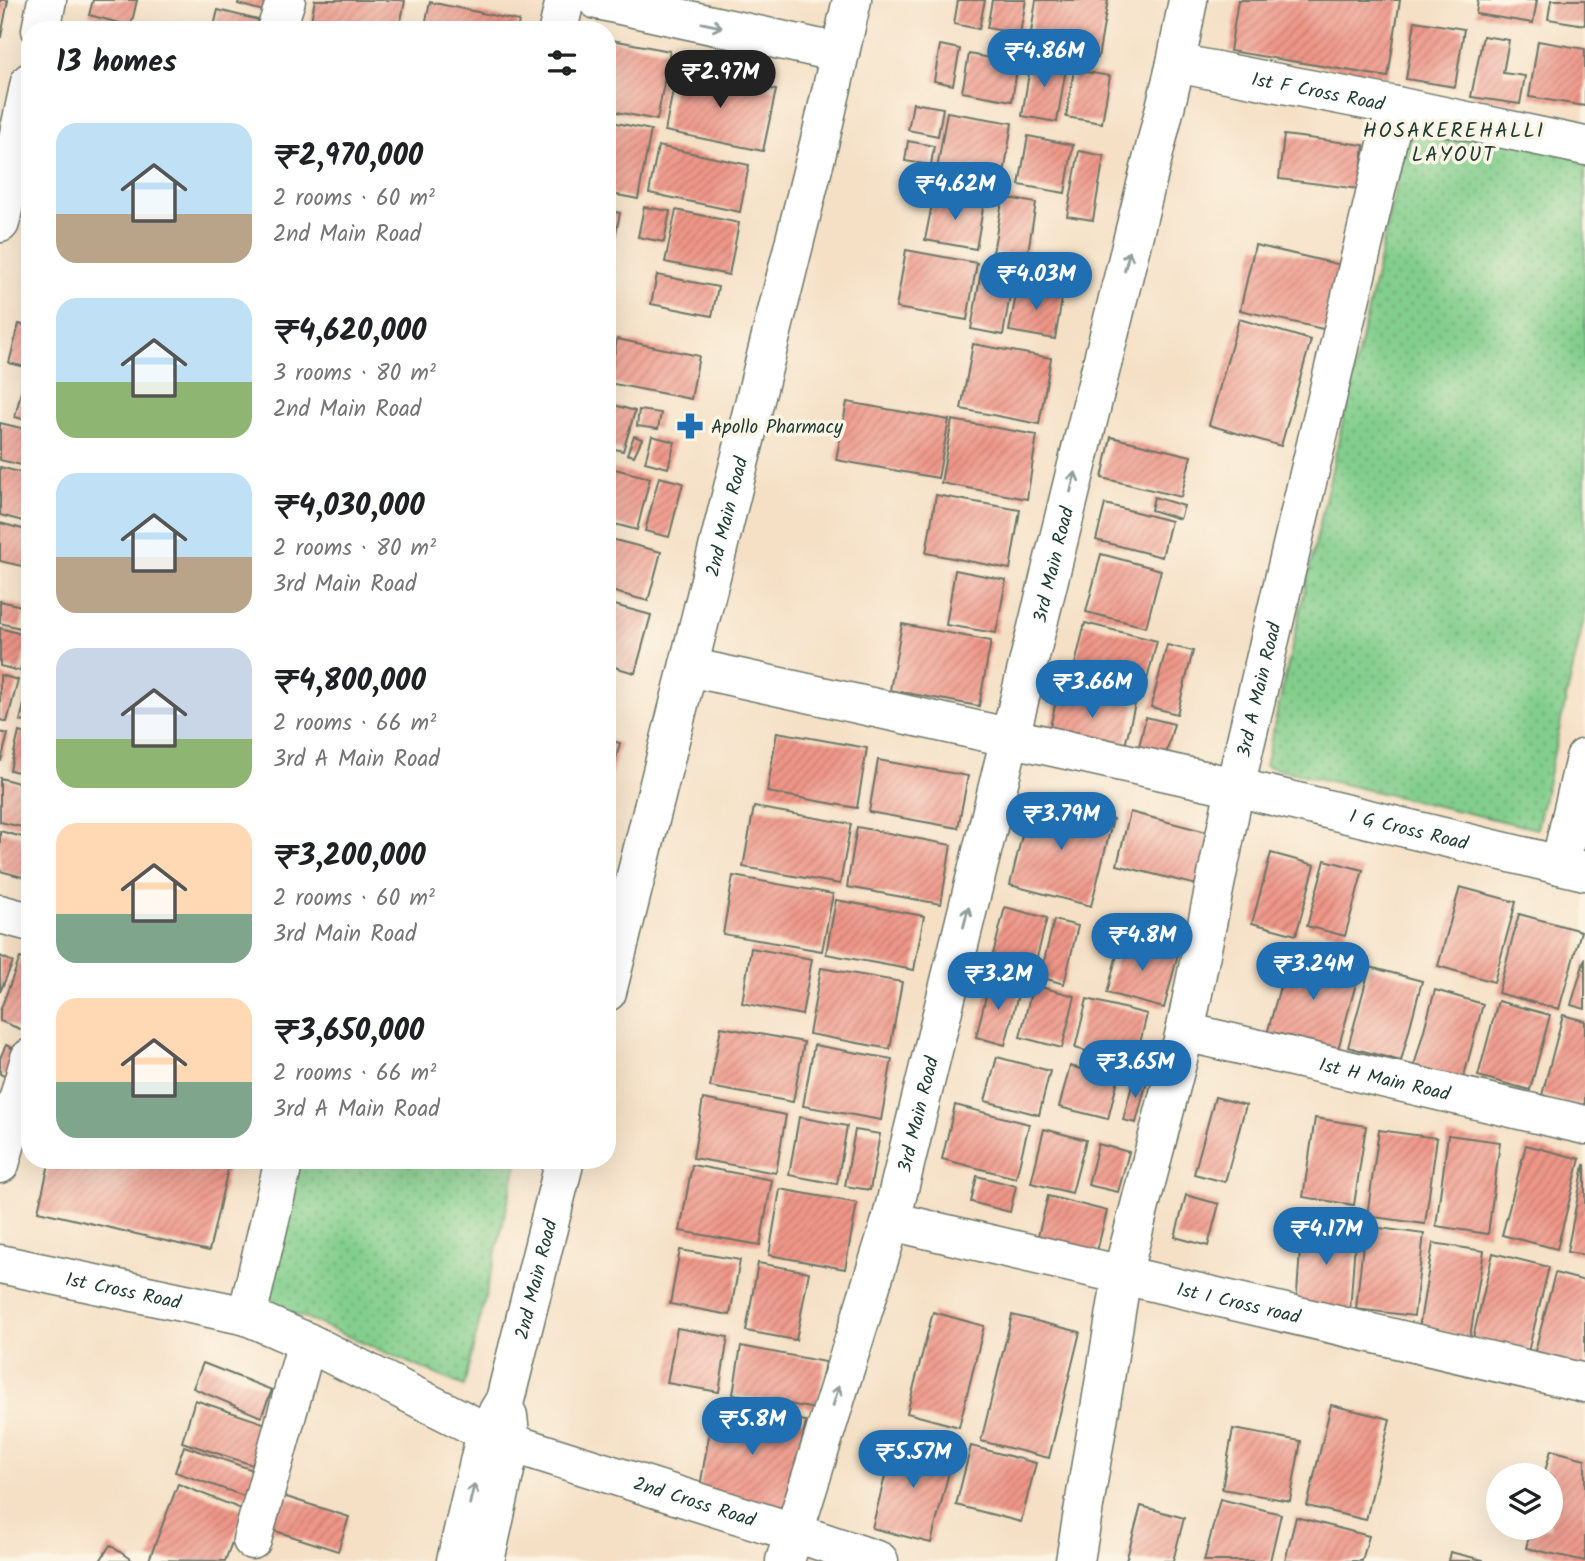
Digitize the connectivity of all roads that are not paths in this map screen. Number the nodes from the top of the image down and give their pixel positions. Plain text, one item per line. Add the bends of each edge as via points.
1 (47, 0) edge
2 (286, 0) edge
3 (565, 0) edge
4 (597, 0) edge
5 (852, 0) edge
6 (1188, 0) edge
7 (43, 21) edge
8 (279, 21) edge
9 (560, 21) edge
10 (840, 53) junction
11 (1176, 63) junction
12 (1396, 106) junction
13 (21, 124) edge
14 (1585, 146) edge
15 (0, 223) edge
16 (688, 667) junction
17 (1010, 737) junction
18 (1585, 758) edge
19 (1235, 787) junction
20 (1572, 868) edge
21 (0, 914) edge
22 (21, 920) edge
23 (616, 956) edge
24 (1185, 1032) junction
25 (21, 1090) edge
26 (1585, 1125) edge
27 (0, 1164) edge
28 (282, 1169) edge
29 (563, 1169) edge
30 (891, 1221) junction
31 (0, 1264) edge
32 (1122, 1275) junction
33 (247, 1316) junction
34 (307, 1342) junction
35 (1585, 1383) edge
36 (498, 1438) junction
37 (252, 1540) dead end
38 (789, 1546) edge
39 (456, 1561) edge
40 (485, 1561) edge
41 (879, 1561) edge
42 (1075, 1561) edge

1 - 7 street
2 - 8 street
3 - 9 street
4 -> 10 street
5 - 10 street, 2nd Main Road
6 - 11 street, 3rd Main Road
10 - 16 street, 2nd Main Road
11 - 12 street, 1st F Cross Road
17 -> 11 street, 3rd Main Road
12 - 14 street, 1st F Cross Road
12 - 19 street, 3rd A Main Road
13 - 15 street
16 - 17 street, 1 G Cross Road
16 - 23 street, 2nd Main Road
17 - 19 street, 1 G Cross Road
30 -> 17 street, 3rd Main Road
18 - 20 street
19 - 20 street, 1 G Cross Road
19 - 24 street, 3rd A Main Road
21 - 22 street
24 - 26 street, 1st H Main Road
24 - 32 street, 3rd A Main Road
25 - 27 street
28 - 33 street
29 - 36 street, 2nd Main Road
30 - 32 street, 1st I Cross road
38 -> 30 street, 3rd Main Road
31 - 33 street, 1st Cross Road
32 - 35 street, 1st I Cross road
32 - 42 street, 3rd A Main Road
33 - 34 street, 1st Cross Road
34 - 36 street, 2nd Cross Road
34 - 37 street
36 - 38 street, 2nd Cross Road
39 -> 36 street, 2nd Main Road
36 - 40 street, 2nd Main Road
38 - 41 street, 2nd Cross Road

